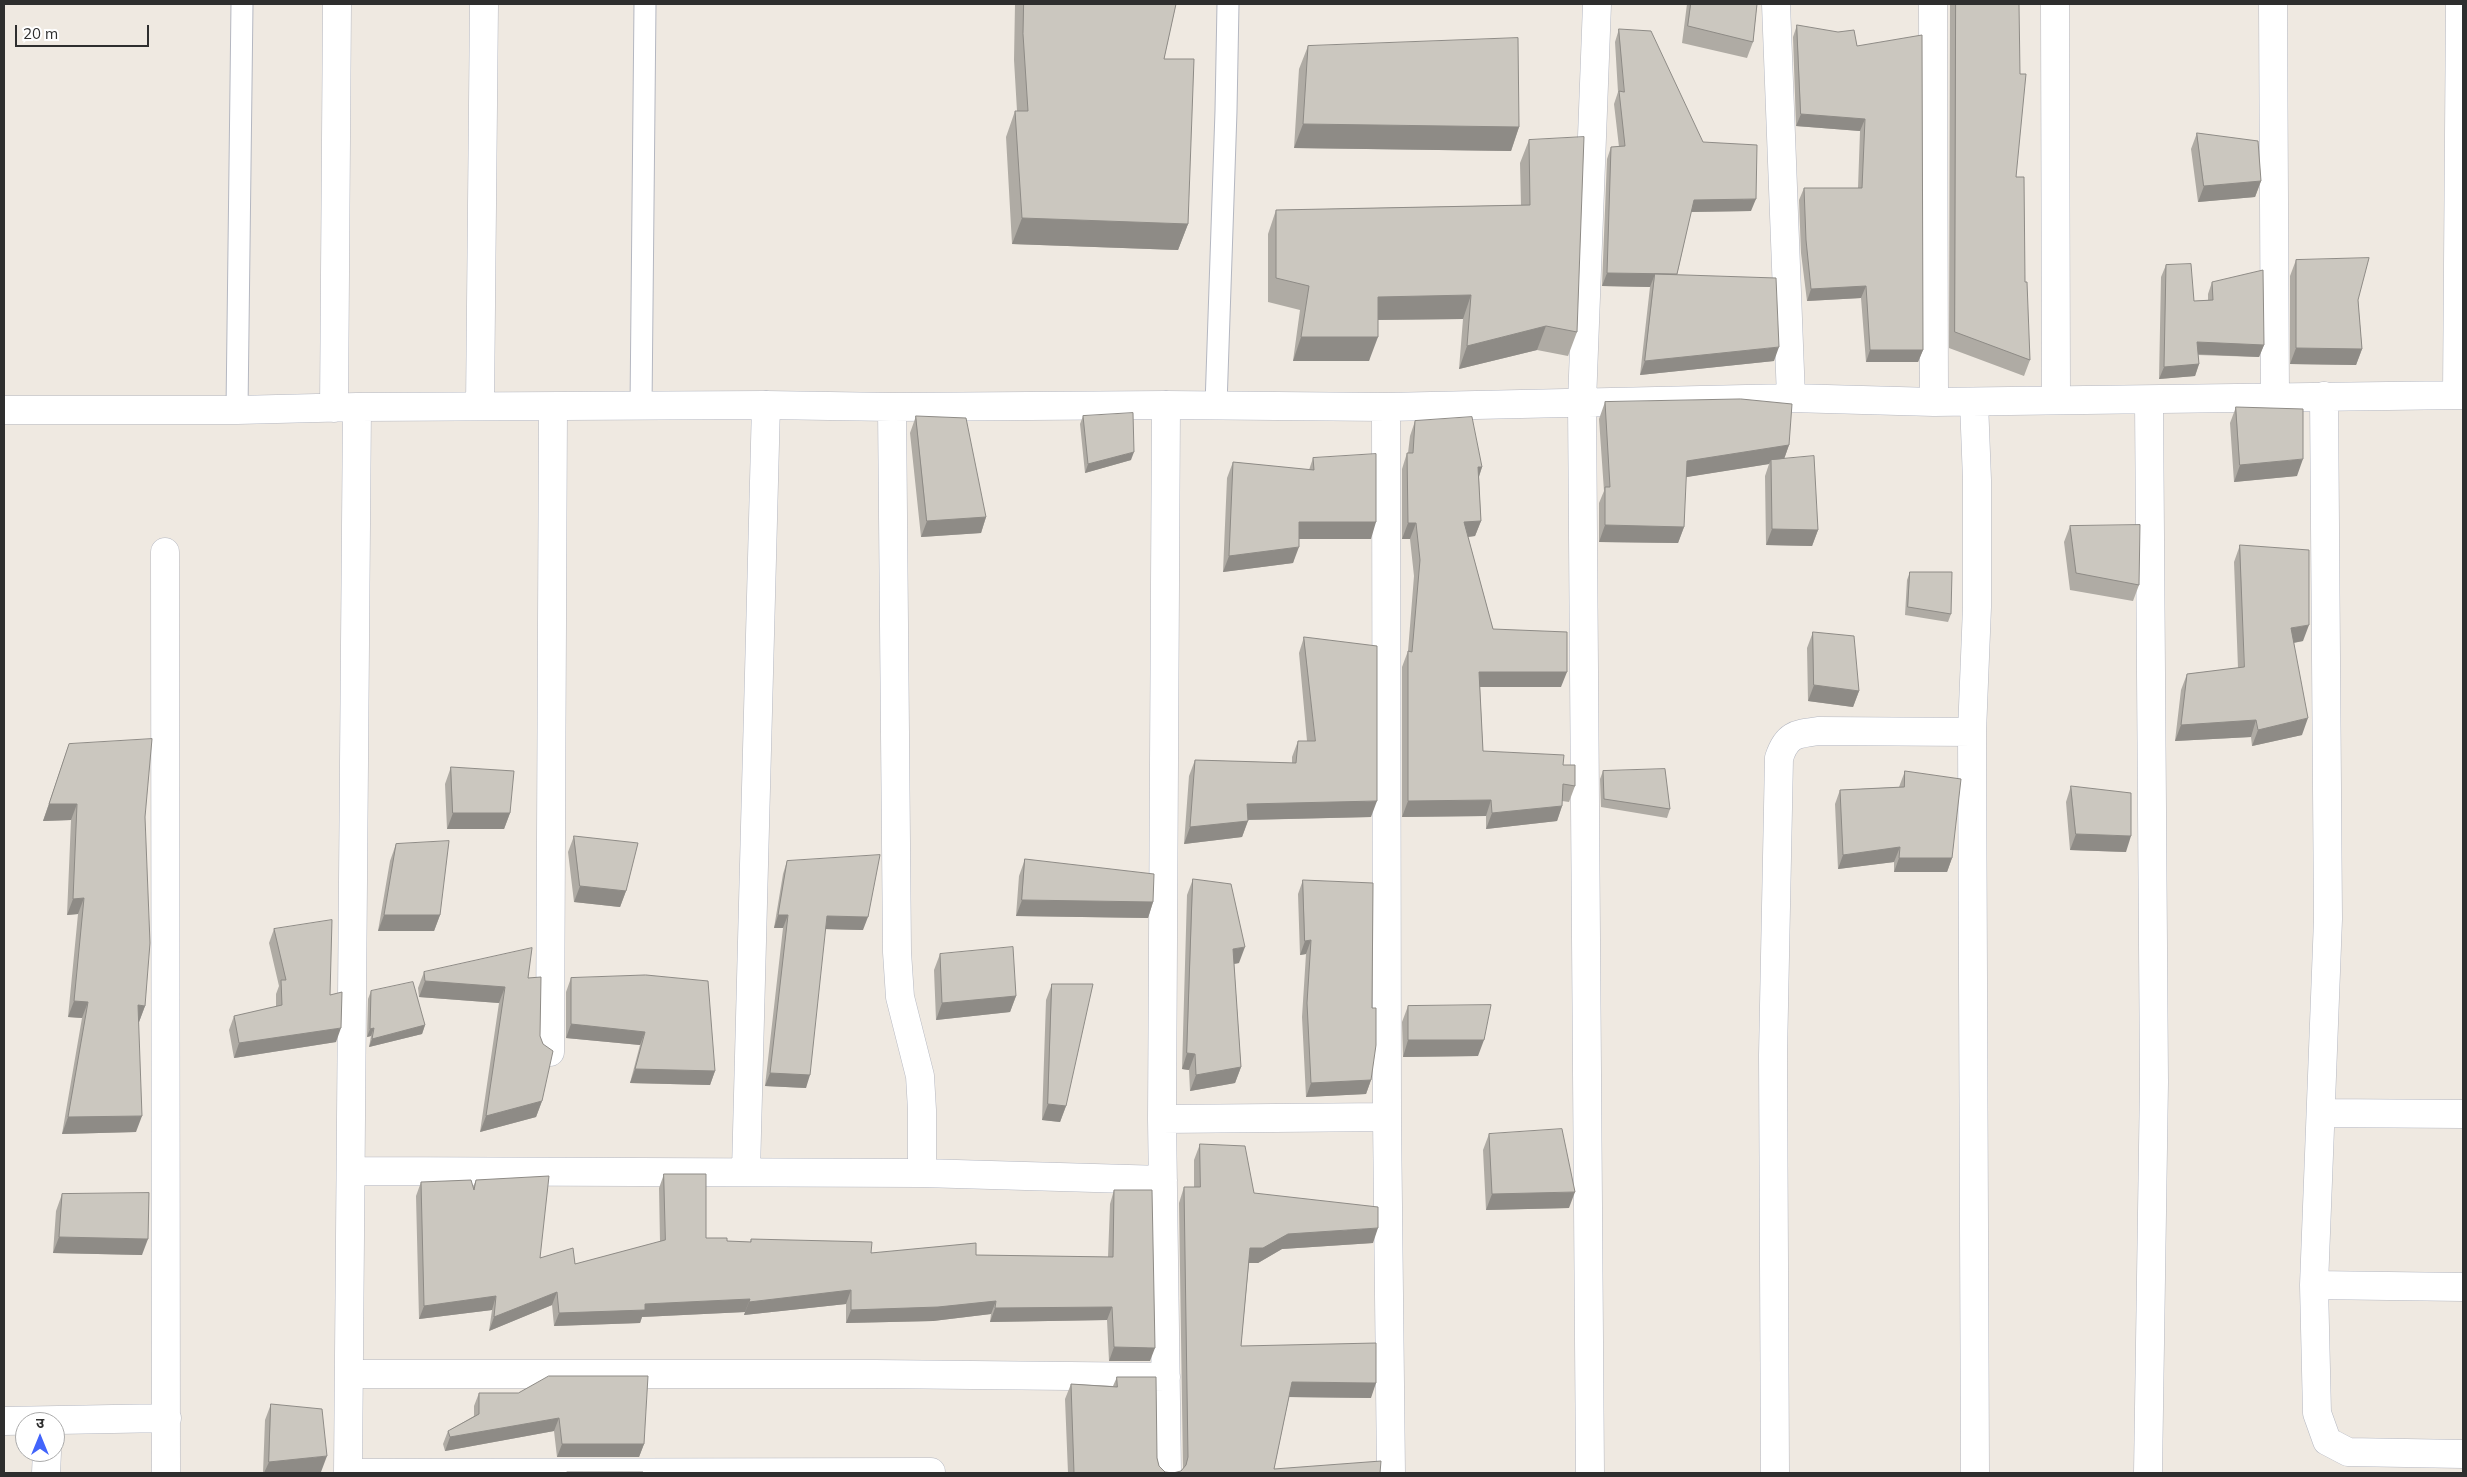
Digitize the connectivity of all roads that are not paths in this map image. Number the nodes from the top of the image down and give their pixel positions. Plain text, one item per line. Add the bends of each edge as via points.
1 (242, 4) edge
2 (337, 4) edge
3 (484, 4) edge
4 (645, 4) edge
5 (1228, 4) edge
6 (1597, 4) edge
7 (1776, 4) edge
8 (1932, 4) edge
9 (2055, 4) edge
10 (2273, 4) edge
11 (2460, 4) edge
12 (2460, 394) edge
13 (2324, 396) junction
14 (1791, 398) junction
15 (2275, 398) junction
16 (2056, 399) junction
17 (2149, 401) junction
18 (1582, 402) junction
19 (1934, 402) junction
20 (1974, 402) junction
21 (766, 405) junction
22 (1166, 405) junction
23 (1216, 405) junction
24 (480, 406) junction
25 (345, 407) junction
26 (553, 407) junction
27 (641, 407) junction
28 (892, 407) junction
29 (1386, 407) junction
30 (4, 410) edge
31 (237, 410) junction
32 (165, 552) dead end
33 (1972, 732) junction
34 (550, 1052) edge
35 (2322, 1113) junction
36 (2463, 1114) edge
37 (1387, 1117) junction
38 (1162, 1119) junction
39 (352, 1171) junction
40 (746, 1171) junction
41 (922, 1173) junction
42 (1162, 1180) junction
43 (2314, 1285) junction
44 (2463, 1287) edge
45 (349, 1374) junction
46 (1166, 1377) junction
47 (167, 1418) junction
48 (65, 1421) edge
49 (2463, 1454) edge
50 (931, 1472) edge
51 (166, 1473) edge
52 (348, 1473) edge
53 (1168, 1473) edge
54 (1391, 1473) edge
55 (1590, 1473) edge
56 (1774, 1473) edge
57 (1975, 1473) edge
58 (2148, 1473) edge

1 - 31 lane
2 - 25 street
3 - 24 street
4 - 27 lane
5 - 23 lane
6 - 18 street
7 - 14 street
8 - 19 street
9 - 16 street
10 - 15 street
11 - 12 street
12 - 13 street
13 - 15 street
13 - 35 street via 2328,919
14 - 18 street
14 - 19 street
15 - 17 street
16 - 17 street
16 - 20 street
17 - 58 street via 2154,1082
18 - 29 street
18 - 55 street
19 - 20 street
20 - 33 street via 1977,607
21 - 27 street
21 - 28 street
21 - 40 street
22 - 23 street
22 - 28 street
22 - 38 street
23 - 29 street
24 - 25 street
24 - 26 street
25 - 31 street
25 - 39 street
26 - 27 street
26 - 34 street
28 - 41 street via 897,952 900,998 920,1076
29 - 37 street
30 - 31 street
32 - 47 street
33 - 56 street via 1819,731 1795,735 1783,744 1779,758 1773,1055
33 - 57 street
35 - 36 street
35 - 43 street
37 - 38 street
37 - 54 street
38 - 42 street
39 - 40 street
39 - 45 street
40 - 41 street
41 - 42 street
42 - 46 street
43 - 44 street
43 - 49 street via 2317,1414 2327,1441 2348,1452
45 - 46 street
45 - 52 street
46 - 53 street
47 - 48 street
47 - 51 street
50 - 52 street

